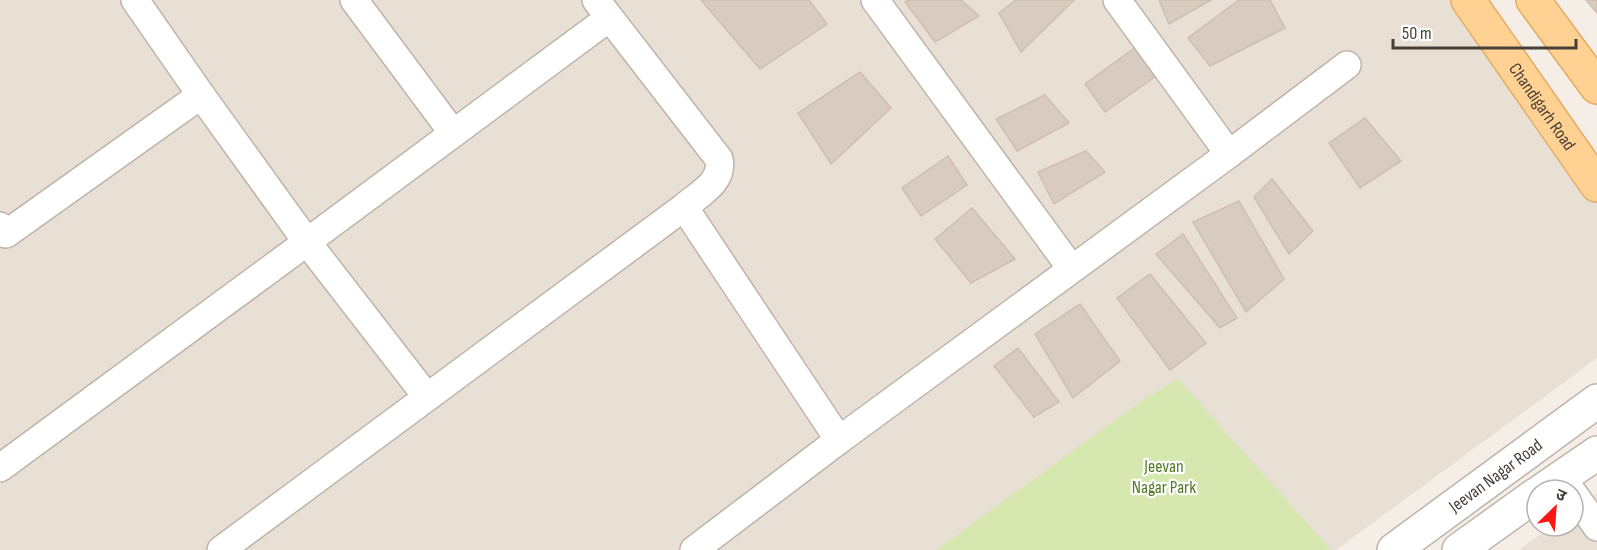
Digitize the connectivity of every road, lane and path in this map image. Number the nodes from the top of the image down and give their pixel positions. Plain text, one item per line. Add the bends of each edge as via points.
1 (135, 0) edge
2 (354, 0) edge
3 (875, 0) edge
4 (1117, 0) edge
5 (1468, 0) edge
6 (1537, 2) edge
7 (602, 9) edge
8 (1347, 65) dead end
9 (1597, 87) edge
10 (201, 95) junction
11 (453, 133) junction
12 (1229, 153) junction
13 (1597, 185) edge
14 (684, 207) junction
15 (2, 233) edge
16 (307, 242) junction
17 (1071, 268) junction
18 (427, 397) junction
19 (1597, 401) edge
20 (839, 440) junction
21 (1597, 453) edge
22 (0, 468) edge
23 (1569, 478) edge
24 (1525, 509) edge
25 (1585, 516) edge
26 (1597, 527) edge
27 (221, 550) edge
28 (694, 550) edge
29 (1394, 550) edge
30 (1459, 550) edge

1 - 10 street
2 - 11 street
3 - 17 street
4 - 12 street
5 - 13 main road, Chandigarh Road
6 - 9 main road
7 - 11 street
7 - 14 street via 719,159 716,180
8 - 12 street
10 - 15 street
10 - 16 street
11 - 16 street
12 - 17 street
14 - 18 street
14 - 20 street
16 - 18 street
16 - 22 street
17 - 20 street
18 - 27 street
19 - 29 street, Jeevan Nagar Road
20 - 28 street
21 - 23 street
24 - 30 street
25 - 26 street

